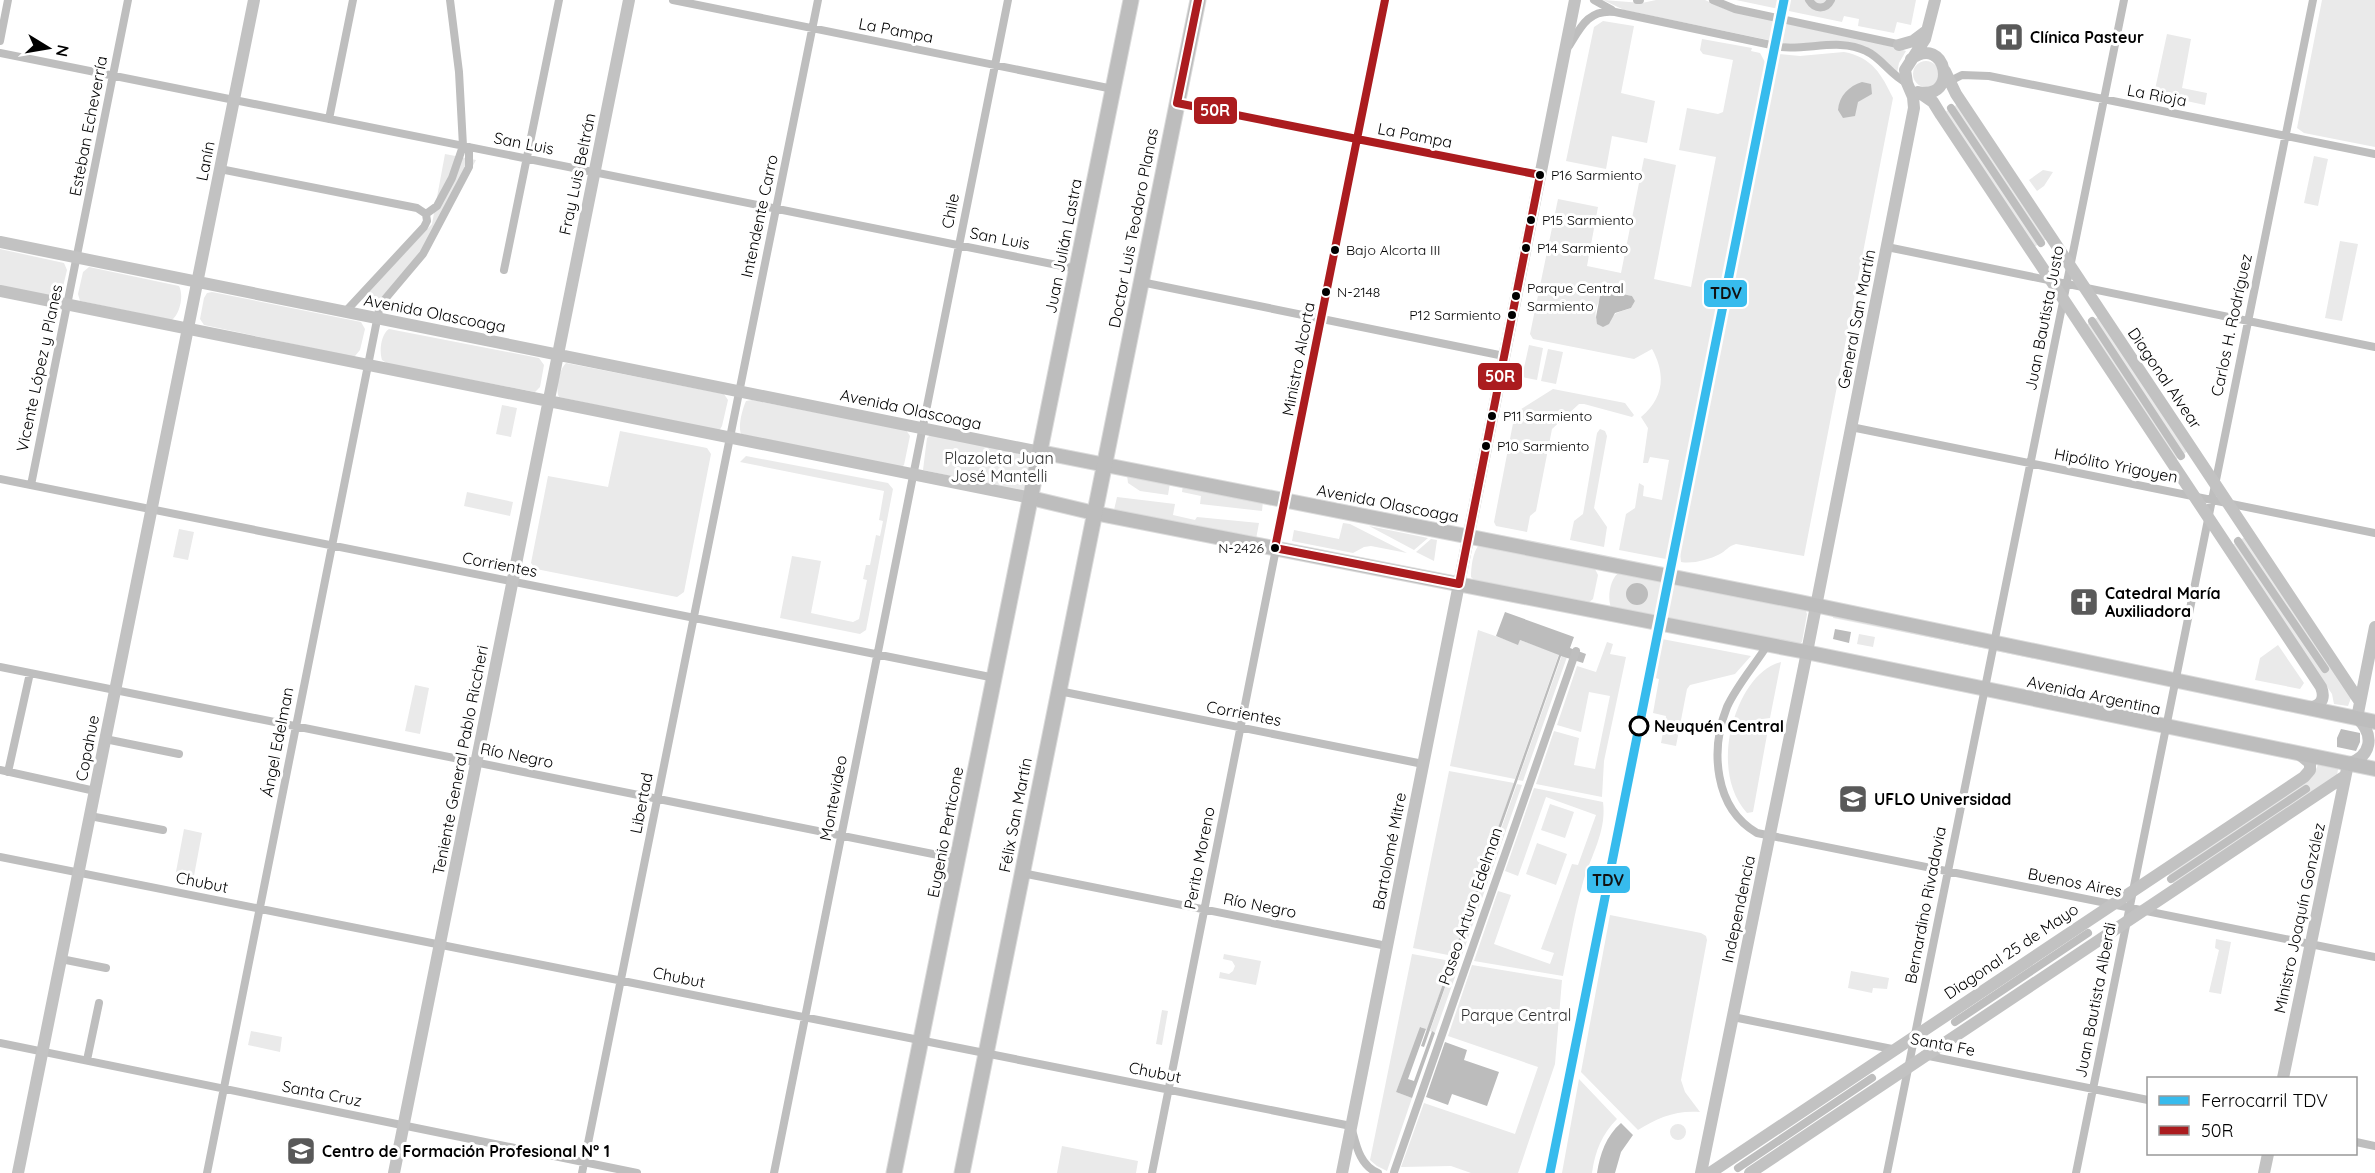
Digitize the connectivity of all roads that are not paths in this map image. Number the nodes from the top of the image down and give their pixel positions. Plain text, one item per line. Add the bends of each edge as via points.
1 (8, 0) edge
2 (128, 0) edge
3 (254, 0) edge
4 (353, 0) edge
5 (450, 0) edge
6 (559, 0) edge
7 (629, 0) edge
8 (673, 0) edge
9 (818, 0) edge
10 (1008, 0) edge
11 (1131, 0) edge
12 (1198, 0) edge
13 (1385, 0) edge
14 (1575, 0) edge
15 (1594, 0) edge
16 (1713, 0) edge
17 (1809, 0) edge
18 (1831, 0) edge
19 (1935, 0) edge
20 (2124, 0) edge
21 (2313, 0) edge
22 (1615, 12) junction
23 (1931, 20) junction
24 (812, 28) junction
25 (0, 41) edge
26 (1899, 45) junction
27 (1919, 48) junction
28 (0, 53) edge
29 (1565, 53) junction
30 (1932, 54) junction
31 (1910, 60) junction
32 (994, 65) junction
33 (113, 76) junction
34 (1947, 76) junction
35 (1912, 88) junction
36 (1113, 89) junction
37 (2104, 99) junction
38 (234, 100) junction
39 (1177, 103) junction
40 (1951, 108) junction
41 (329, 119) junction
42 (2285, 136) junction
43 (1357, 139) junction
44 (466, 147) junction
45 (2375, 154) edge
46 (527, 159) junction
47 (220, 169) junction
48 (594, 172) junction
49 (1540, 175) junction
50 (776, 209) junction
51 (426, 214) junction
52 (0, 242) edge
53 (2041, 243) junction
54 (958, 245) junction
55 (1887, 247) junction
56 (77, 258) junction
57 (2070, 266) junction
58 (1077, 269) junction
59 (504, 270) dead end
60 (2052, 281) junction
61 (198, 282) junction
62 (1141, 282) junction
63 (2066, 284) junction
64 (2085, 288) junction
65 (0, 291) edge
66 (2063, 298) junction
67 (68, 305) junction
68 (346, 311) junction
69 (377, 318) junction
70 (1321, 319) junction
71 (2092, 321) junction
72 (2247, 321) junction
73 (188, 329) junction
74 (2375, 346) edge
75 (557, 354) junction
76 (1504, 356) junction
77 (367, 365) junction
78 (738, 391) junction
79 (548, 402) junction
80 (1851, 427) junction
81 (921, 428) junction
82 (729, 438) junction
83 (1040, 452) junction
84 (2183, 457) junction
85 (2030, 463) junction
86 (1104, 464) junction
87 (912, 475) junction
88 (0, 479) edge
89 (2214, 483) junction
90 (31, 485) junction
91 (2195, 496) junction
92 (1031, 498) junction
93 (1285, 500) junction
94 (2211, 500) junction
95 (2228, 503) junction
96 (151, 510) junction
97 (1094, 513) junction
98 (2207, 516) junction
99 (2375, 533) edge
100 (1468, 536) junction
101 (2239, 541) junction
102 (332, 546) junction
103 (1275, 548) junction
104 (512, 582) junction
105 (1459, 584) junction
106 (1816, 606) junction
107 (693, 618) junction
108 (2375, 627) edge
109 (1993, 642) junction
110 (1768, 644) junction
111 (1576, 651) dead end
112 (1807, 652) junction
113 (876, 654) junction
114 (0, 667) edge
115 (2325, 670) junction
116 (30, 673) junction
117 (995, 678) junction
118 (2174, 680) junction
119 (1984, 689) junction
120 (115, 690) junction
121 (1059, 691) junction
122 (2360, 702) junction
123 (2307, 708) junction
124 (2357, 718) junction
125 (2375, 722) edge
126 (2165, 726) junction
127 (296, 727) junction
128 (1240, 728) junction
129 (105, 739) junction
130 (178, 754) dead end
131 (2298, 754) junction
132 (476, 763) junction
133 (1423, 764) junction
134 (2375, 769) edge
135 (2346, 770) junction
136 (4, 771) edge
137 (2306, 789) junction
138 (95, 791) junction
139 (657, 799) junction
140 (90, 816) junction
141 (163, 830) dead end
142 (841, 835) junction
143 (1769, 837) junction
144 (0, 857) edge
145 (958, 859) junction
146 (1947, 872) junction
147 (79, 873) junction
148 (1022, 873) junction
149 (2170, 879) junction
150 (2133, 889) junction
151 (2110, 904) junction
152 (260, 908) junction
153 (2129, 908) junction
154 (1204, 909) junction
155 (2142, 911) junction
156 (2126, 922) junction
157 (2089, 933) junction
158 (440, 944) junction
159 (2311, 945) junction
160 (1387, 946) junction
161 (2375, 957) edge
162 (61, 959) junction
163 (106, 968) dead end
164 (621, 980) junction
165 (99, 1003) dead end
166 (805, 1017) junction
167 (1732, 1017) junction
168 (1955, 1022) junction
169 (1914, 1036) junction
170 (921, 1040) junction
171 (0, 1043) edge
172 (1894, 1049) junction
173 (43, 1051) junction
174 (1911, 1053) junction
175 (986, 1054) junction
176 (1926, 1056) junction
177 (87, 1060) junction
178 (1908, 1068) junction
179 (2283, 1077) edge
180 (1872, 1078) junction
181 (224, 1088) junction
182 (2093, 1089) junction
183 (1168, 1090) junction
184 (2147, 1100) edge
185 (404, 1125) junction
186 (1351, 1126) junction
187 (2357, 1142) edge
188 (2375, 1146) edge
189 (2268, 1155) edge
190 (585, 1162) junction
191 (1731, 1167) edge
192 (1394, 1172) edge
193 (18, 1173) edge
194 (207, 1173) edge
195 (394, 1173) edge
196 (582, 1173) edge
197 (637, 1173) edge
198 (774, 1173) edge
199 (894, 1173) edge
200 (962, 1173) edge
201 (1152, 1173) edge
202 (1342, 1173) edge
203 (1378, 1173) edge
204 (1701, 1173) edge
205 (1710, 1173) edge
206 (1750, 1173) edge
207 (1887, 1173) edge
208 (2076, 1173) edge
209 (2264, 1173) edge

1 - 25 street
2 - 33 street, Esteban Echeverría
3 - 38 main road, Lanín
4 - 41 street
5 - 44 street
6 - 46 street
7 - 48 main road, Fray Luis Beltrán
8 - 24 street, La Pampa
9 - 24 street, Intendente Carro
10 - 32 street, Chile
11 - 36 highway, Juan Julián Lastra
12 - 39 highway, Doctor Luis Teodoro Planas
13 - 43 street, Ministro Alcorta
14 - 29 main road, Bartolomé Mitre
15 - 22 street
16 - 26 street via 1735,9
17 - 18 street via 1820,8
19 - 23 main road, General San Martín
20 - 37 street, Juan Bautista Justo
21 - 42 street, Carlos H. Rodríguez
22 - 29 street via 1588,17
22 - 35 street via 1781,47 1857,47 1873,55
23 - 26 main road via 1920,38
23 - 27 main road, General San Martín
24 - 32 street, La Pampa
24 - 50 street, Intendente Carro
26 - 27 street
27 - 30 street
27 - 31 main road, General San Martín
28 - 33 street, San Luis
29 - 49 main road, Bartolomé Mitre
30 - 31 main road via 1920,54
30 - 34 main road, Diagonal Alvear via 1941,61
31 - 35 main road, General San Martín via 1905,70
32 - 36 street, La Pampa
32 - 54 street, Chile
33 - 38 street, San Luis
33 - 56 street, Esteban Echeverría
34 - 35 main road via 1936,90 1928,93
34 - 37 street, La Rioja via 1983,75
34 - 40 main road, Diagonal Alvear
35 - 40 main road, Diagonal Alvear
35 - 55 main road, General San Martín via 1914,108
36 - 58 highway, Juan Julián Lastra
37 - 42 street, La Rioja
37 - 57 street, Juan Bautista Justo
38 - 41 street, San Luis
38 - 47 main road, Lanín
39 - 43 street, La Pampa
39 - 62 highway, Doctor Luis Teodoro Planas
40 - 53 main road, Diagonal Alvear
40 - 53 main road, Diagonal Alvear
41 - 44 street, San Luis
42 - 45 street, La Rioja
42 - 72 street, Carlos H. Rodríguez
43 - 49 street, La Pampa
43 - 70 street, Ministro Alcorta
44 - 46 street, San Luis
44 - 51 street via 437,206
44 - 69 street, Ángel Edelman via 469,167 423,254 381,302
46 - 48 street, San Luis
46 - 59 street
47 - 51 street via 417,208
47 - 61 main road, Lanín
48 - 50 street, San Luis
48 - 75 main road, Fray Luis Beltrán
49 - 76 main road, Bartolomé Mitre
50 - 54 street, San Luis
50 - 78 street, Intendente Carro
51 - 68 street via 424,227
52 - 56 main road, Avenida Olascoaga
53 - 57 main road, Diagonal Alvear
53 - 60 main road, Diagonal Alvear
54 - 58 street, San Luis
54 - 81 street, Chile
55 - 60 street
55 - 80 main road, General San Martín
56 - 61 main road, Avenida Olascoaga
56 - 67 street, Vicente López y Planes
57 - 63 street, Juan Bautista Justo
57 - 64 main road, Diagonal Alvear
58 - 83 highway, Juan Julián Lastra
60 - 63 street
60 - 66 main road, Diagonal Alvear
61 - 68 main road, Avenida Olascoaga
61 - 73 main road, Lanín
62 - 70 street
62 - 86 highway, Doctor Luis Teodoro Planas
63 - 64 street
63 - 66 street, Juan Bautista Justo
64 - 71 main road, Diagonal Alvear
64 - 72 street
65 - 67 main road
66 - 71 main road, Diagonal Alvear
66 - 85 street, Juan Bautista Justo
67 - 73 main road
67 - 90 street, Vicente López y Planes
68 - 69 main road, Avenida Olascoaga
69 - 75 main road, Avenida Olascoaga
69 - 77 street, Ángel Edelman
70 - 76 street
70 - 93 street, Ministro Alcorta
71 - 84 main road, Diagonal Alvear
71 - 84 main road, Diagonal Alvear
72 - 74 street
72 - 89 street, Carlos H. Rodríguez
73 - 77 main road
73 - 96 main road, Copahue
75 - 78 main road, Avenida Olascoaga
75 - 79 main road, Teniente General Pablo Riccheri
76 - 100 main road, Bartolomé Mitre
77 - 79 main road
77 - 102 street, Ángel Edelman
78 - 81 main road, Avenida Olascoaga
78 - 82 street, Intendente Carro
79 - 82 main road
79 - 104 main road, Teniente General Pablo Riccheri
80 - 85 street, Hipólito Yrigoyen
80 - 106 main road, General San Martín
81 - 83 main road, Avenida Olascoaga
81 - 87 street, Montevideo
82 - 87 main road
82 - 107 street, Libertad
83 - 86 main road, Avenida Olascoaga
83 - 92 highway, Juan Julián Lastra
84 - 89 main road, Diagonal Alvear
84 - 91 main road, Diagonal Alvear
85 - 91 street, Hipólito Yrigoyen
85 - 109 street, Juan Bautista Justo
86 - 93 main road, Avenida Olascoaga
86 - 97 highway, Félix San Martín
87 - 92 main road
87 - 113 street, Montevideo
88 - 90 street, Corrientes
89 - 94 street, Carlos H. Rodríguez
89 - 95 main road, Diagonal Alvear
90 - 96 street, Corrientes
91 - 94 street, Hipólito Yrigoyen
91 - 98 main road, Diagonal Alvear
92 - 97 main road
92 - 117 highway, Eugenio Perticone
93 - 100 main road, Avenida Olascoaga
93 - 103 street, Ministro Alcorta
94 - 95 street, Hipólito Yrigoyen
94 - 98 street, Carlos H. Rodríguez
95 - 99 street, Hipólito Yrigoyen
95 - 101 main road, Diagonal Alvear
96 - 102 street, Corrientes
96 - 120 main road, Copahue
97 - 103 main road
97 - 121 highway, Félix San Martín
98 - 101 main road, Diagonal Alvear
98 - 118 street, Carlos H. Rodríguez
100 - 105 main road, Bartolomé Mitre
100 - 106 main road, Avenida Olascoaga
101 - 115 main road, Diagonal Alvear
101 - 115 main road, Diagonal Alvear
102 - 104 street, Corrientes
102 - 127 street, Ángel Edelman
103 - 105 main road
103 - 128 street, Perito Moreno
104 - 107 street, Corrientes
104 - 132 main road, Teniente General Pablo Riccheri
105 - 110 main road
105 - 133 main road, Bartolomé Mitre
106 - 109 main road, Avenida Argentina
106 - 112 main road, General San Martín
107 - 113 street, Corrientes
107 - 139 street, Libertad
108 - 122 main road
109 - 118 main road, Avenida Argentina
109 - 119 street, Bernardino Rivadavia
110 - 112 main road
110 - 143 street, Buenos Aires via 1728,706 1718,753 1719,776 1729,806 1749,828
111 - 192 street, Paseo Arturo Edelman
112 - 119 main road, Avenida Argentina
112 - 143 main road, Independencia
113 - 117 street, Corrientes
113 - 142 street, Montevideo
114 - 116 street, Río Negro
115 - 122 main road, Diagonal Alvear
115 - 123 main road, Diagonal Alvear via 2323,698 2318,706
116 - 120 street, Río Negro
116 - 136 street
117 - 145 highway, Eugenio Perticone
118 - 123 main road, Avenida Argentina
118 - 126 street, Carlos H. Rodríguez
119 - 126 main road, Avenida Argentina
119 - 146 street, Bernardino Rivadavia
120 - 127 street, Río Negro
120 - 129 main road, Copahue
121 - 128 street, Corrientes
121 - 148 highway, Félix San Martín
122 - 124 main road
123 - 124 main road, Avenida Argentina
124 - 125 main road, Avenida Argentina
124 - 135 main road, Diagonal 25 de Mayo via 2369,730 2371,747
126 - 131 main road, Avenida Argentina
126 - 150 street, Juan Bautista Alberdi
127 - 132 street, Río Negro
127 - 152 street, Ángel Edelman
128 - 133 street, Corrientes
128 - 154 street, Perito Moreno
129 - 130 street
129 - 138 main road, Copahue
131 - 135 main road, Avenida Argentina
131 - 137 main road via 2311,767
132 - 139 street, Río Negro
132 - 158 main road, Teniente General Pablo Riccheri
133 - 160 main road, Bartolomé Mitre
134 - 135 main road, Avenida Argentina
135 - 137 main road, Diagonal 25 de Mayo
135 - 159 main road, Ministro Joaquín González
136 - 138 street
137 - 149 main road, Diagonal 25 de Mayo
137 - 149 main road, Diagonal 25 de Mayo
138 - 140 main road, Copahue
139 - 142 street, Río Negro
139 - 164 street, Libertad
140 - 141 street
140 - 147 main road, Copahue
142 - 145 street, Río Negro
142 - 166 street, Montevideo
143 - 146 street, Buenos Aires
143 - 167 main road, Independencia
144 - 147 street, Chubut
145 - 170 highway, Eugenio Perticone
146 - 151 street, Buenos Aires
146 - 169 street, Bernardino Rivadavia
147 - 152 street, Chubut
147 - 162 main road, Copahue
148 - 154 street, Río Negro
148 - 175 highway, Félix San Martín
149 - 150 main road, Diagonal 25 de Mayo
149 - 155 main road, Diagonal 25 de Mayo
150 - 151 main road, Diagonal 25 de Mayo
150 - 153 street, Juan Bautista Alberdi
151 - 153 street, Buenos Aires
151 - 157 main road, Diagonal 25 de Mayo
152 - 158 street, Chubut
152 - 181 street, Ángel Edelman
153 - 155 street, Buenos Aires
153 - 156 street, Juan Bautista Alberdi
154 - 160 street, Río Negro
154 - 183 street, Perito Moreno
155 - 156 main road, Diagonal 25 de Mayo
155 - 159 street, Buenos Aires
156 - 157 main road, Diagonal 25 de Mayo
156 - 182 street, Juan Bautista Alberdi
157 - 168 main road, Diagonal 25 de Mayo
157 - 168 main road, Diagonal 25 de Mayo
158 - 164 street, Chubut
158 - 185 main road, Teniente General Pablo Riccheri
159 - 161 street, Buenos Aires
159 - 179 main road, Ministro Joaquín González
160 - 186 main road, Bartolomé Mitre
162 - 163 street
162 - 173 main road, Copahue
164 - 166 street, Chubut
164 - 190 street, Libertad
165 - 177 street
166 - 170 street, Chubut
166 - 198 street, Montevideo
167 - 172 street, Santa Fe
167 - 204 main road, Independencia
168 - 169 main road, Diagonal 25 de Mayo
168 - 176 main road, Diagonal 25 de Mayo
169 - 172 main road, Diagonal 25 de Mayo
169 - 174 street, Bernardino Rivadavia
170 - 175 street, Chubut
170 - 199 highway, Eugenio Perticone
171 - 173 street, Santa Cruz
172 - 174 street, Santa Fe
172 - 180 main road, Diagonal 25 de Mayo
173 - 177 street, Santa Cruz
173 - 193 main road, Copahue
174 - 176 street, Santa Fe
174 - 178 street, Bernardino Rivadavia
175 - 183 street, Chubut
175 - 200 highway, Félix San Martín
176 - 178 main road, Diagonal 25 de Mayo
176 - 182 street, Santa Fe
177 - 181 street, Santa Cruz
178 - 180 main road, Diagonal 25 de Mayo
178 - 207 street, Bernardino Rivadavia
180 - 191 main road, Diagonal 25 de Mayo
180 - 206 main road, Diagonal 25 de Mayo
181 - 185 street, Santa Cruz
181 - 194 street, Ángel Edelman
182 - 184 street, Santa Fe
182 - 208 street, Juan Bautista Alberdi
183 - 186 street, Chubut
183 - 201 street, Perito Moreno
185 - 190 street, Santa Cruz
185 - 195 main road, Teniente General Pablo Riccheri
186 - 202 main road, Bartolomé Mitre
186 - 203 street via 1362,1159
187 - 188 street
189 - 209 main road
190 - 196 street, Libertad
190 - 197 street, Santa Cruz
191 - 205 main road, Diagonal 25 de Mayo

